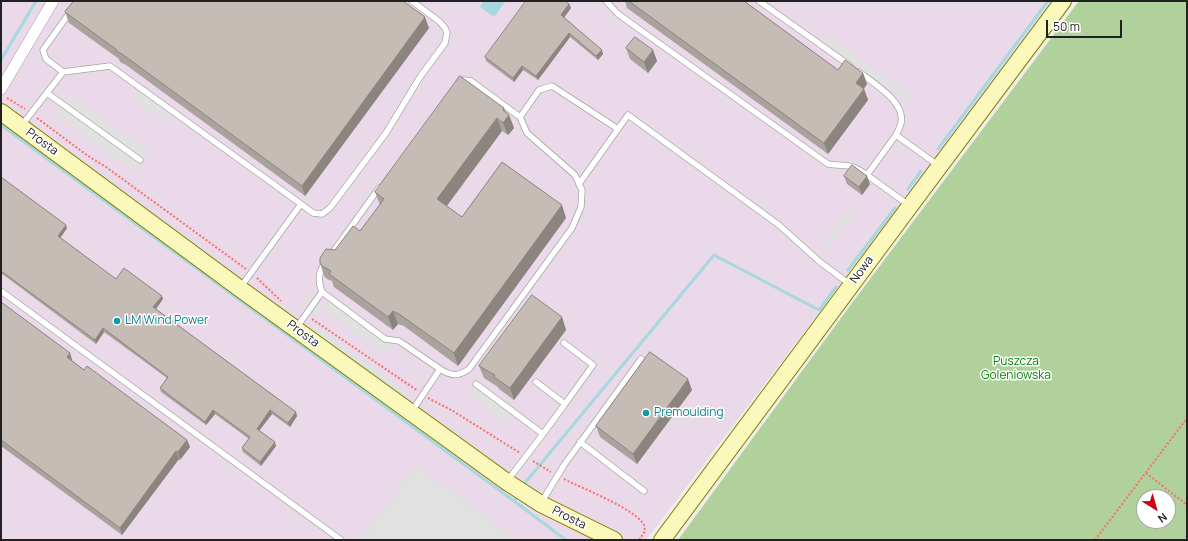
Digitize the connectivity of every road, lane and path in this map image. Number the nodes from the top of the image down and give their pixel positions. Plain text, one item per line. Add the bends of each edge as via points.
1 (53, 1) edge
2 (78, 1) edge
3 (412, 1) edge
4 (606, 1) edge
5 (759, 1) edge
6 (1063, 1) edge
7 (63, 72) junction
8 (456, 83) edge
9 (4, 93) edge
10 (47, 93) junction
11 (1, 112) edge
12 (31, 113) junction
13 (520, 117) junction
14 (20, 127) junction
15 (618, 129) junction
16 (896, 135) junction
17 (140, 160) dead end
18 (939, 167) junction
19 (867, 175) junction
20 (579, 184) junction
21 (381, 185) edge
22 (301, 204) junction
23 (910, 206) junction
24 (251, 273) junction
25 (851, 286) junction
26 (240, 288) junction
27 (1, 291) edge
28 (322, 292) junction
29 (285, 304) dead end
30 (306, 316) junction
31 (296, 329) junction
32 (564, 343) dead end
33 (641, 359) dead end
34 (440, 369) junction
35 (536, 382) dead end
36 (476, 384) dead end
37 (423, 395) junction
38 (565, 404) junction
39 (411, 413) junction
40 (1187, 418) edge
41 (543, 434) junction
42 (580, 442) junction
43 (526, 457) junction
44 (1146, 473) junction
45 (557, 476) junction
46 (507, 482) junction
47 (644, 490) dead end
48 (541, 504) junction
49 (1187, 505) edge
50 (340, 540) edge
51 (614, 540) edge
52 (639, 540) edge
53 (662, 540) edge
54 (1095, 540) edge

1 - 9 street
2 - 7 lane via 43,50 46,59
3 - 22 lane via 445,28 445,43 420,77 386,133 330,208 322,214 313,213
4 - 19 lane via 618,14 828,164 847,164
5 - 16 lane via 887,93 900,111 902,122
6 - 18 street, Nowa
7 - 10 lane
7 - 22 lane via 110,66
8 - 13 lane via 472,81
9 - 12 path
10 - 12 lane
10 - 17 lane
11 - 14 street, Prosta
12 - 14 lane
12 - 24 path
13 - 15 lane via 539,90 552,86
13 - 20 lane via 527,133 575,175
14 - 26 street, Prosta
15 - 20 lane
15 - 25 lane via 628,115 779,225
16 - 18 lane
16 - 19 lane
18 - 23 street, Nowa
19 - 23 lane
20 - 34 lane via 582,190 581,207 572,228 469,370 455,376
21 - 28 lane via 322,267 319,276
22 - 24 lane
23 - 25 street, Nowa
24 - 26 lane
24 - 29 path
25 - 53 street, Nowa
26 - 31 street, Prosta
27 - 50 lane
28 - 30 lane
28 - 34 lane via 385,339 399,341
30 - 31 lane
30 - 37 path
31 - 39 street, Prosta
32 - 38 lane via 593,365
33 - 42 lane
34 - 37 lane
35 - 38 lane
36 - 41 lane
37 - 39 lane
37 - 43 path
38 - 41 lane
39 - 46 street, Prosta
40 - 44 path
41 - 43 lane
42 - 45 lane
42 - 47 lane
43 - 45 path
43 - 46 lane
44 - 49 path
44 - 54 path
45 - 48 lane
45 - 52 path via 628,510 644,525 645,531
46 - 48 street, Prosta
48 - 51 street, Prosta

